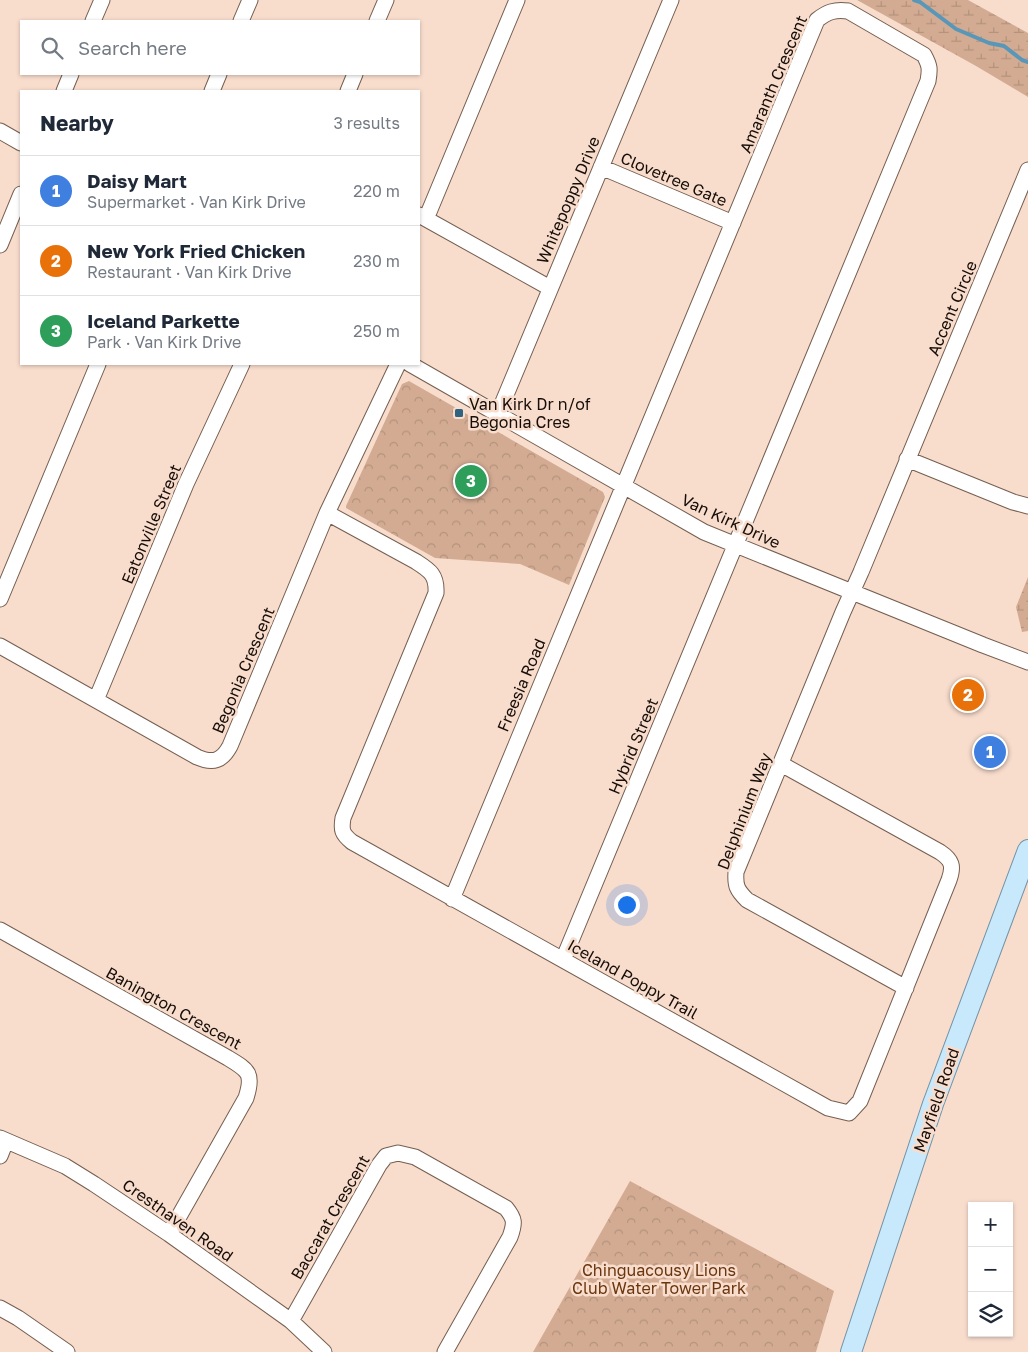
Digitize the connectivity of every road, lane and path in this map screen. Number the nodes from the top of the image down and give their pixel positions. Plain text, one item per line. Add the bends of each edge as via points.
1 (102, 0) edge
2 (250, 0) edge
3 (386, 0) edge
4 (517, 0) edge
5 (671, 0) edge
6 (93, 20) edge
7 (241, 20) edge
8 (377, 20) edge
9 (72, 75) edge
10 (219, 75) edge
11 (355, 75) edge
12 (64, 90) edge
13 (212, 90) edge
14 (348, 90) edge
15 (0, 131) edge
16 (20, 141) edge
17 (601, 167) junction
18 (1028, 170) edge
19 (20, 196) edge
20 (422, 217) edge
21 (733, 223) junction
22 (0, 245) edge
23 (550, 288) junction
24 (98, 365) edge
25 (242, 365) edge
26 (398, 365) edge
27 (412, 365) edge
28 (498, 414) junction
29 (908, 459) junction
30 (624, 486) junction
31 (1028, 506) edge
32 (327, 513) junction
33 (735, 545) junction
34 (852, 592) junction
35 (0, 599) edge
36 (0, 646) edge
37 (1028, 662) edge
38 (96, 700) junction
39 (781, 764) junction
40 (1028, 850) edge
41 (452, 899) junction
42 (0, 930) edge
43 (563, 960) junction
44 (906, 988) junction
45 (3, 1140) edge
46 (0, 1156) edge
47 (169, 1234) junction
48 (0, 1308) edge
49 (291, 1321) junction
50 (66, 1352) edge
51 (324, 1352) edge
52 (445, 1352) edge
53 (851, 1352) edge

1 - 6 street
2 - 7 street
3 - 8 street
4 - 20 street
5 - 17 street, Whitepoppy Drive
9 - 12 street
10 - 13 street
11 - 14 street
15 - 16 street
17 - 21 street, Clovetree Gate
17 - 23 street, Whitepoppy Drive
18 - 29 street, Accent Circle
19 - 22 street
20 - 23 street
21 - 30 street, Amaranth Crescent
21 - 33 street, Amaranth Crescent via 818,20 826,13 848,12 924,55 930,70 924,92
23 - 28 street, Whitepoppy Drive
24 - 35 street
25 - 38 street, Eatonville Street via 186,484
26 - 32 street, Begonia Crescent
27 - 28 street, Van Kirk Drive
28 - 30 street, Van Kirk Drive
29 - 31 street
29 - 34 street, Accent Circle
30 - 33 street, Van Kirk Drive via 704,532
30 - 41 street, Freesia Road
32 - 38 street, Begonia Crescent via 230,746 221,758 215,761 202,759
32 - 41 street, Iceland Poppy Trail via 428,570 436,583 436,593 343,818 343,833 352,842
33 - 34 street, Van Kirk Drive
33 - 43 street, Hybrid Street
34 - 37 street, Van Kirk Drive
34 - 39 street, Delphinium Way
36 - 38 street, Begonia Crescent
39 - 44 street, Delphinium Way via 736,872 738,891 747,900
39 - 44 street, Iceland Poppy Trail via 940,852 950,861 951,875
40 - 53 main road, Mayfield Road via 933,1104
41 - 43 street, Iceland Poppy Trail
42 - 47 street, Banington Crescent via 244,1067 249,1075 246,1098
43 - 44 street, Iceland Poppy Trail via 828,1108 849,1113 860,1101
45 - 46 street
45 - 47 street, Cresthaven Road via 65,1166
47 - 49 street, Cresthaven Road
48 - 50 street
49 - 51 street, Cresthaven Road
49 - 52 street, Baccarat Crescent via 379,1165 386,1156 398,1153 423,1161 506,1208 512,1215 514,1224 510,1237

